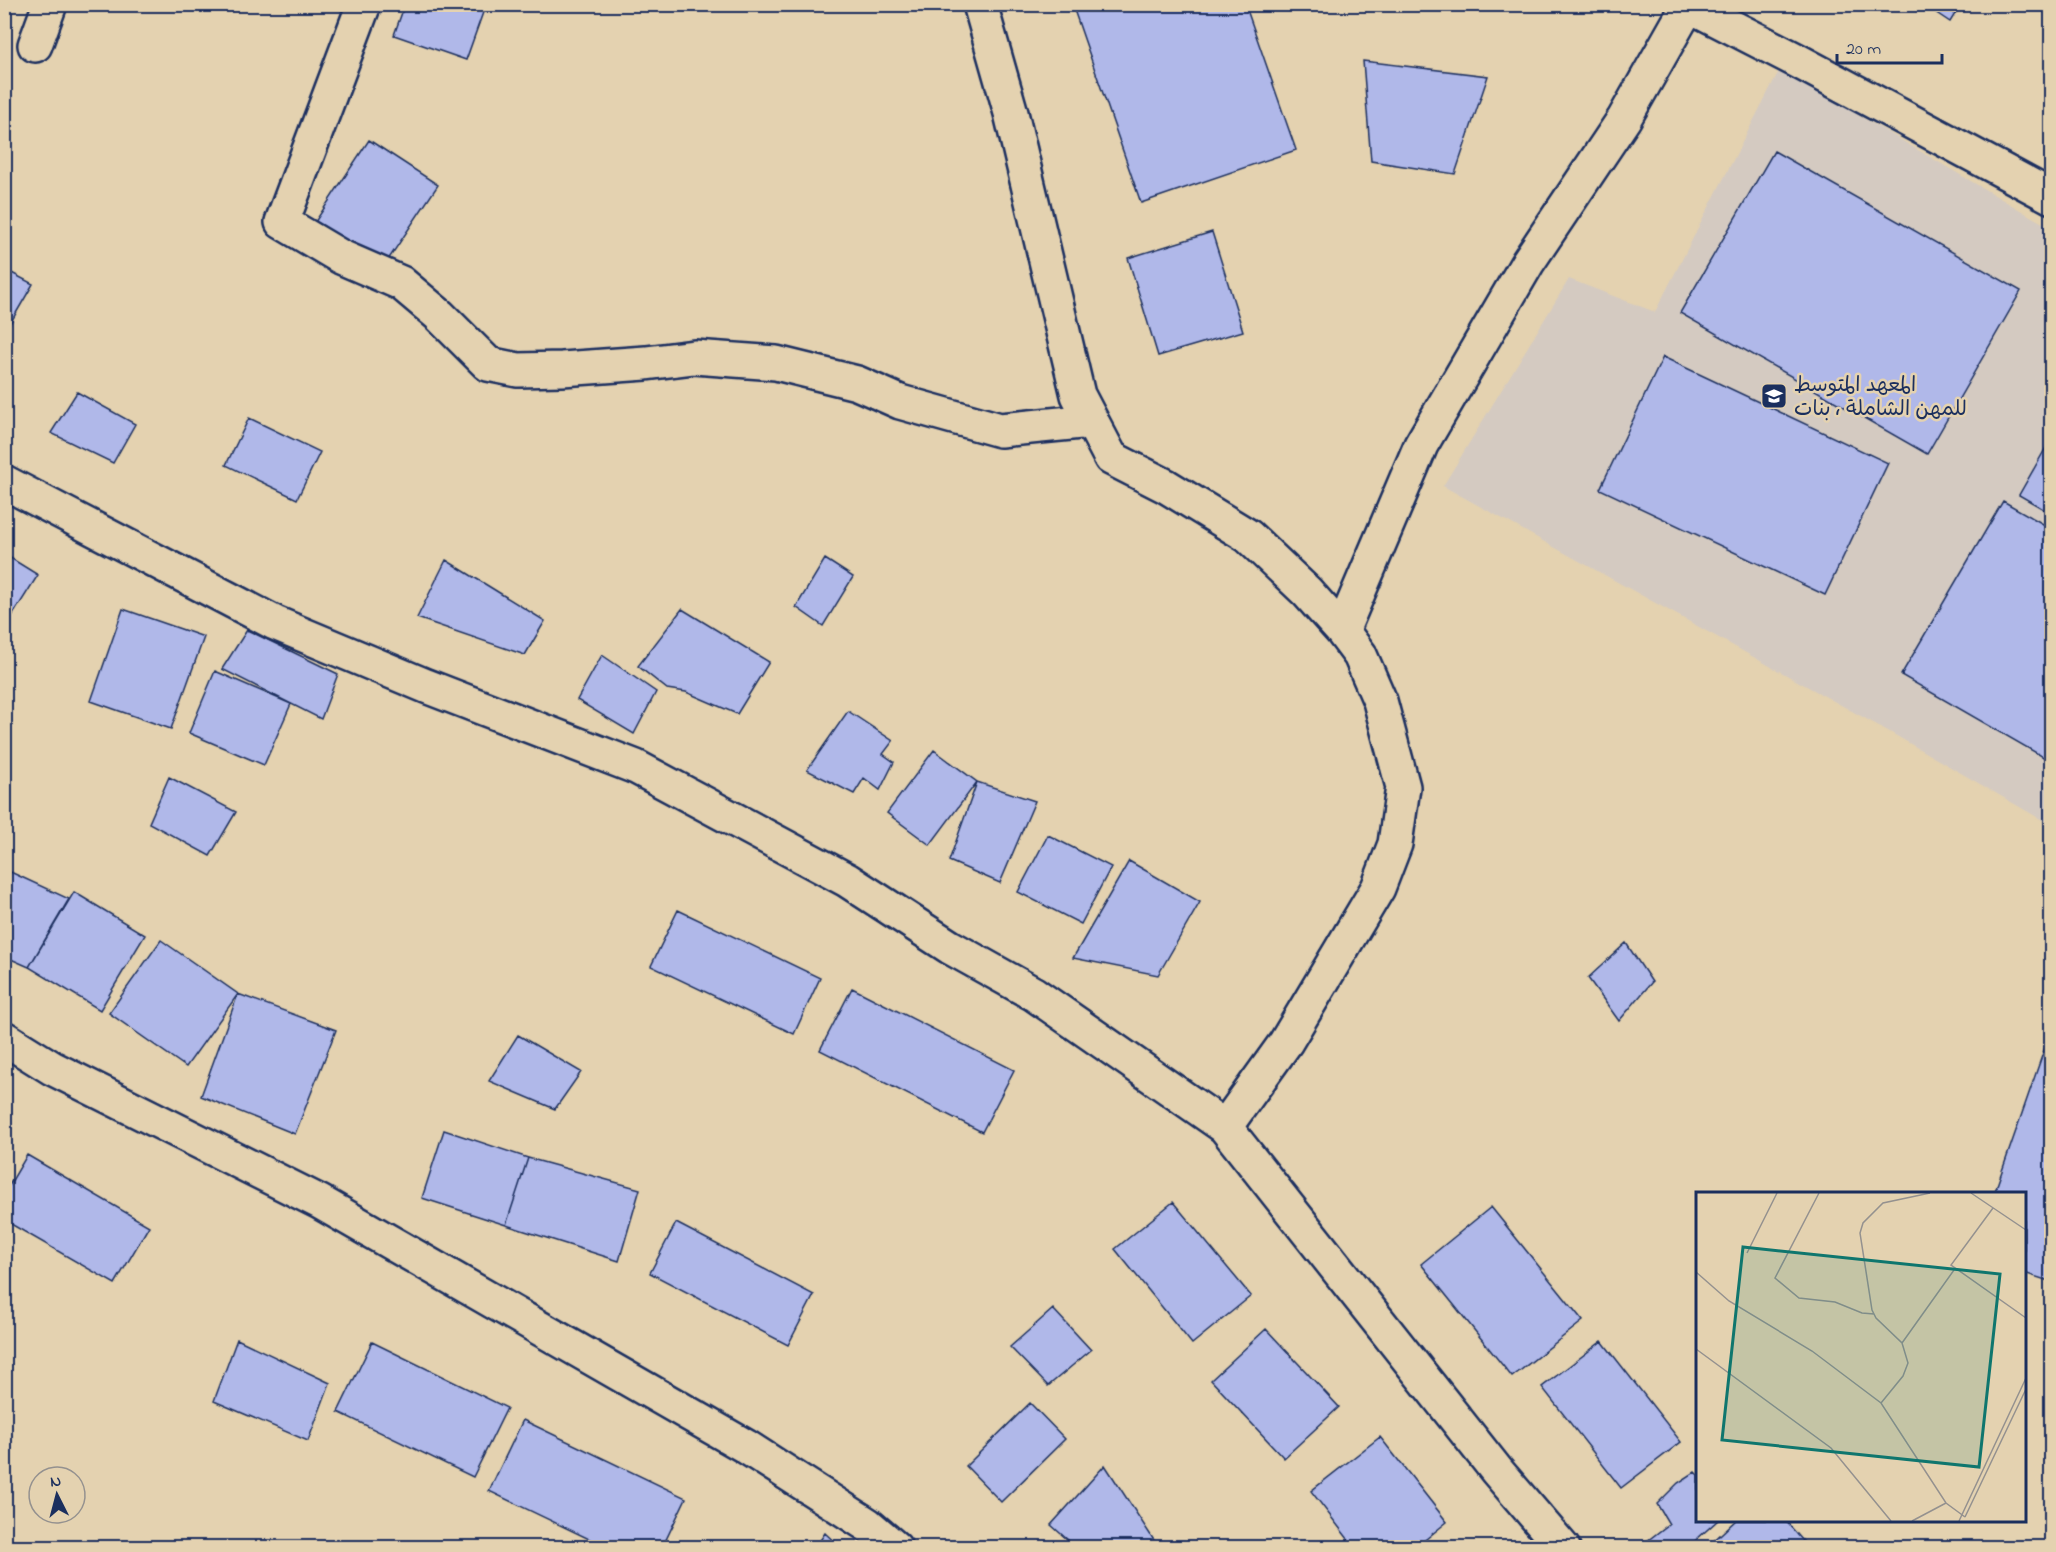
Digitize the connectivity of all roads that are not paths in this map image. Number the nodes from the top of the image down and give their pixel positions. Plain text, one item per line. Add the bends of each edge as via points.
1 (50, 4) edge
2 (364, 4) edge
3 (980, 4) edge
4 (1688, 5) edge
5 (35, 45) dead end
6 (2052, 197) edge
7 (1091, 422) junction
8 (4, 482) edge
9 (1342, 631) junction
10 (4, 1038) edge
11 (1225, 1127) junction
12 (895, 1548) edge
13 (1563, 1548) edge

1 - 5 street
2 - 7 street via 282,222 341,257 401,283 488,364 518,370 562,369 694,357 776,363 857,383 900,402 1000,430
3 - 7 street via 1011,113 1078,395
4 - 6 street
4 - 9 street via 1624,119 1528,262 1421,445
7 - 9 street via 1111,458 1248,536
8 - 11 street via 275,623 636,767 847,880 950,947 1034,994
9 - 11 street via 1360,655 1380,701 1403,787 1395,844 1378,888 1286,1042
10 - 12 street via 52,1068 320,1202 745,1446 868,1525
11 - 13 street via 1490,1462

